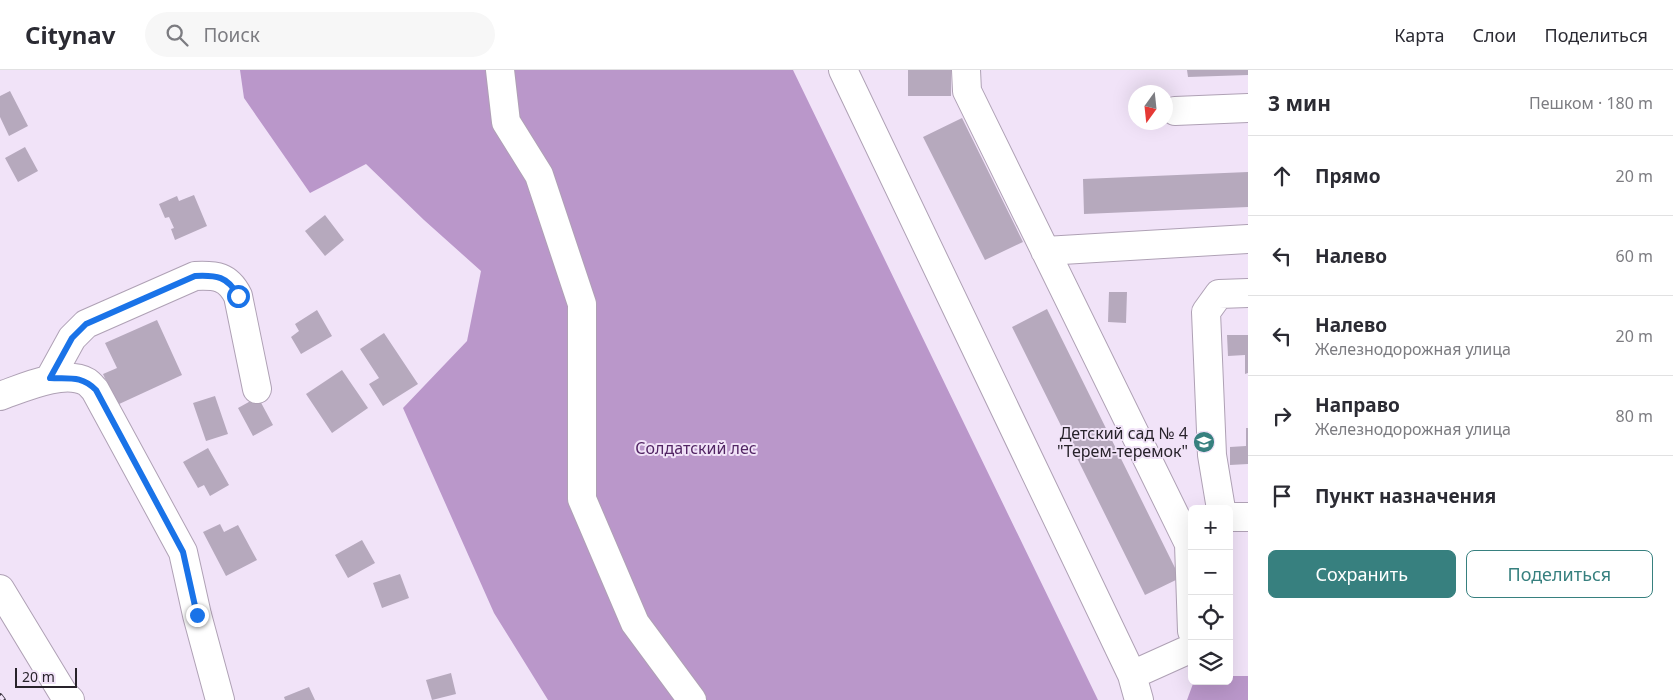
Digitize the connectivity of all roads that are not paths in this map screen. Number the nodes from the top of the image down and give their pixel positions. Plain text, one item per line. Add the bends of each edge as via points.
1 (500, 70) edge
2 (842, 70) edge
3 (966, 70) edge
4 (1248, 108) edge
5 (1175, 112) dead end
6 (1248, 239) edge
7 (1045, 250) junction
8 (1248, 294) edge
9 (50, 378) junction
10 (257, 389) dead end
11 (0, 396) edge
12 (1219, 505) edge
13 (1233, 517) edge
14 (1248, 517) edge
15 (1184, 519) edge
16 (0, 588) edge
17 (1190, 595) edge
18 (1188, 651) edge
19 (1136, 688) edge
20 (70, 700) edge
21 (220, 700) edge
22 (692, 700) edge

1 - 22 street via 506,122 539,175 582,304 582,499 635,623
2 - 19 street
3 - 7 street via 967,91
4 - 5 street
6 - 7 street
7 - 15 street
8 - 12 street via 1219,294 1206,312 1212,456
9 - 10 street via 72,338 86,324 195,276 211,275 233,286 238,296
9 - 11 street
9 - 21 street via 77,379 88,382 96,390 183,552
13 - 14 street
15 - 17 street
16 - 20 street
18 - 19 street

